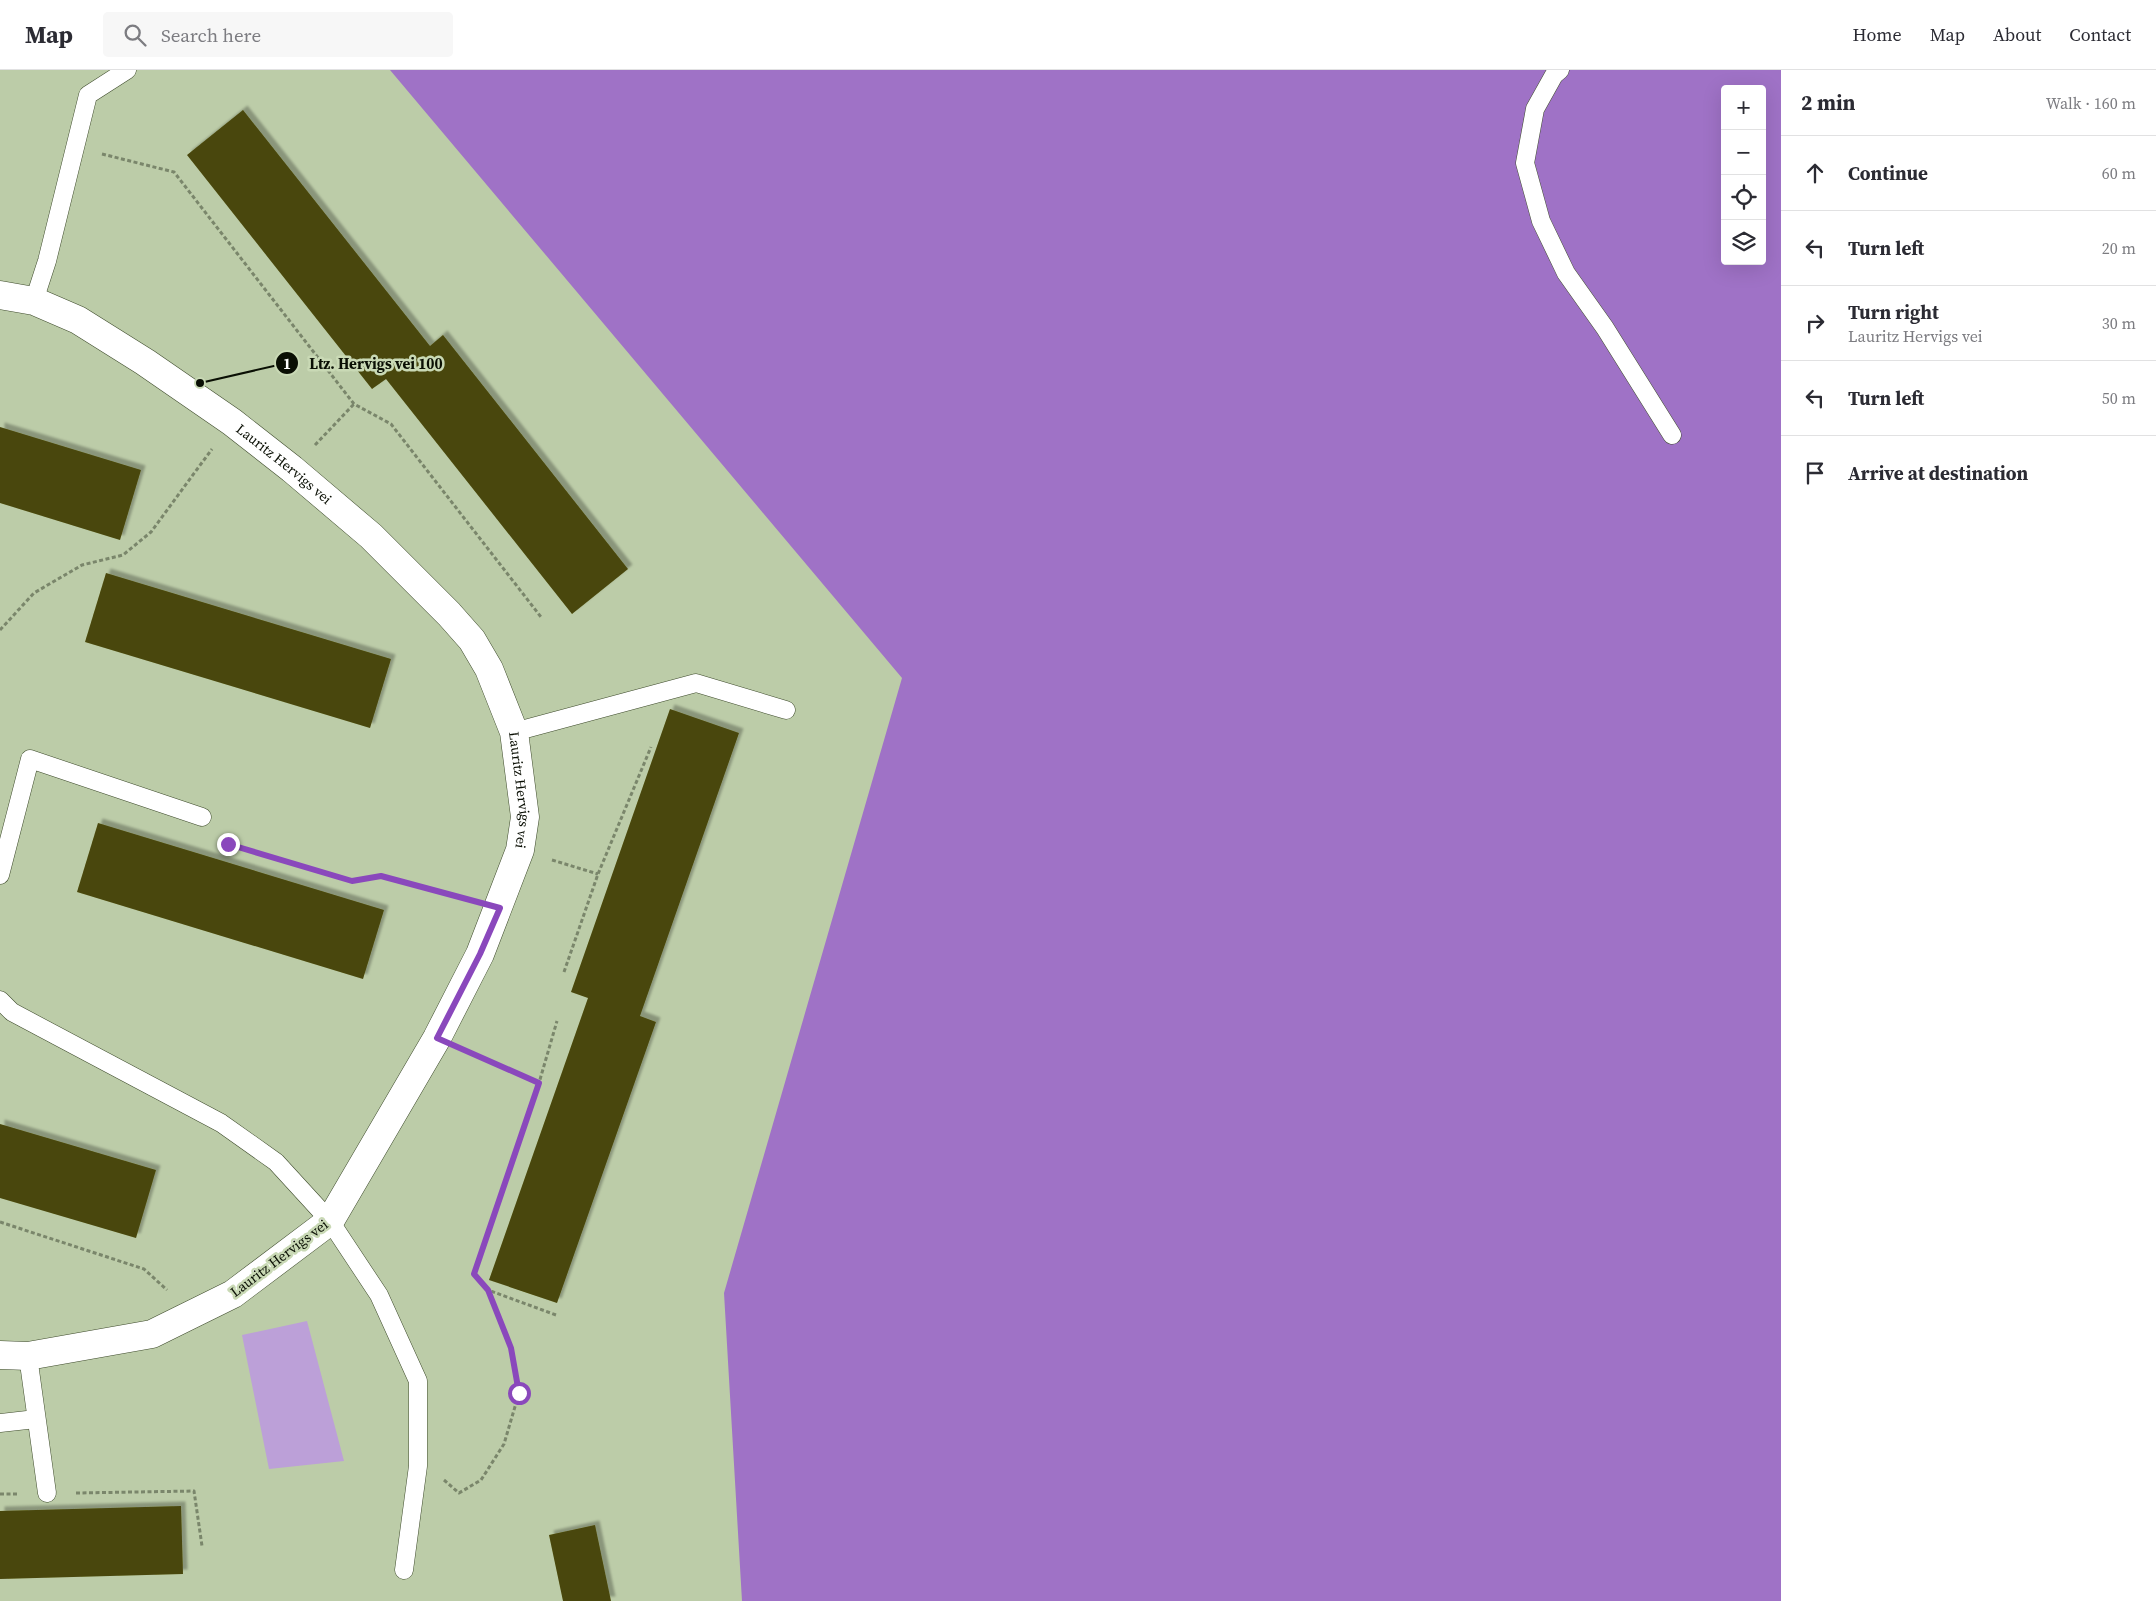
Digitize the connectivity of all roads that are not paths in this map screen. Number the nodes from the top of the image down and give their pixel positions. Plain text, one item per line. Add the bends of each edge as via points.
1 (127, 70) edge
2 (1560, 70) edge
3 (0, 295) edge
4 (34, 301) junction
5 (1672, 435) dead end
6 (786, 710) dead end
7 (514, 732) junction
8 (202, 817) road end
9 (0, 875) edge
10 (0, 1000) edge
11 (330, 1221) junction
12 (0, 1355) edge
13 (28, 1356) junction
14 (36, 1419) junction
15 (0, 1423) edge
16 (46, 1493) road end
17 (404, 1570) dead end

1 - 4 lane via 88,95
2 - 5 lane via 1535,109 1525,163 1541,221 1566,273 1605,328
3 - 4 street, Lauritz Hervigs vei
4 - 7 street, Lauritz Hervigs vei via 78,320 232,422 371,536 472,640 489,669
6 - 7 lane via 696,683
7 - 11 street, Lauritz Hervigs vei via 525,817 520,850 500,908 437,1038
8 - 9 lane via 30,759
10 - 11 lane via 12,1012 221,1123 276,1162
11 - 13 street, Lauritz Hervigs vei via 233,1294 152,1334
11 - 17 lane via 379,1296 418,1381 418,1466
12 - 13 street, Lauritz Hervigs vei
13 - 14 lane
14 - 15 lane
14 - 16 lane

